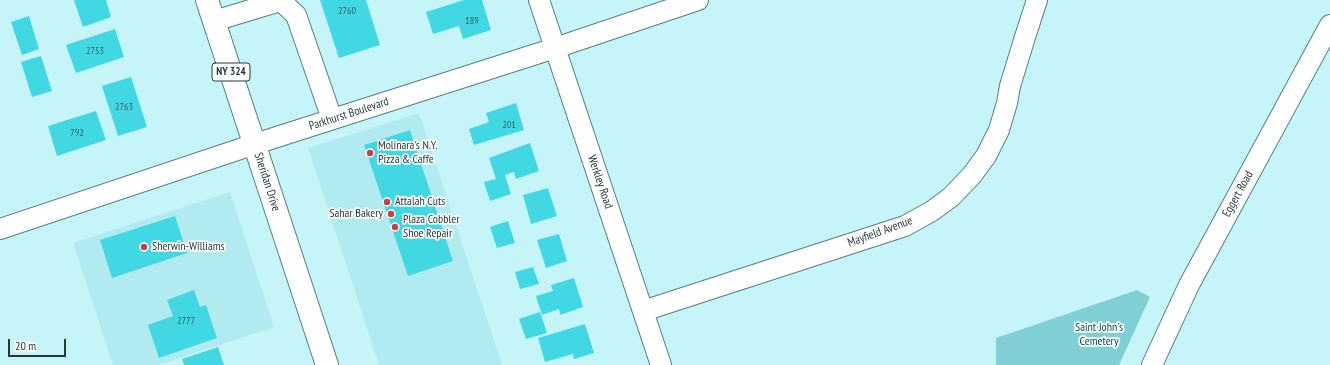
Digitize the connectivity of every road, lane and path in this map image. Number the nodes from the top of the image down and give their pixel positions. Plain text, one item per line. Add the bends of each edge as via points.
1 (207, 0) edge
2 (539, 0) edge
3 (698, 0) edge
4 (1037, 0) edge
5 (214, 21) junction
6 (1330, 25) edge
7 (555, 48) junction
8 (332, 119) junction
9 (255, 144) junction
10 (0, 229) edge
11 (643, 311) junction
12 (327, 365) edge
13 (660, 365) edge
14 (1152, 365) edge

1 - 5 main road, Sheridan Drive / NY 324
2 - 7 street, Werkley Road
3 - 7 street, Parkhurst Boulevard
4 - 11 street, Mayfield Avenue via 998,130 972,175 951,197 905,226
5 - 8 street via 277,2 283,3 296,15
5 - 9 main road, Sheridan Drive / NY 324
6 - 14 street, Eggert Road via 1188,285
7 - 8 street, Parkhurst Boulevard
7 - 11 street, Werkley Road
8 - 9 street, Parkhurst Boulevard
9 - 10 street, Parkhurst Boulevard
9 - 12 main road, Sheridan Drive / NY 324
11 - 13 street, Werkley Road

